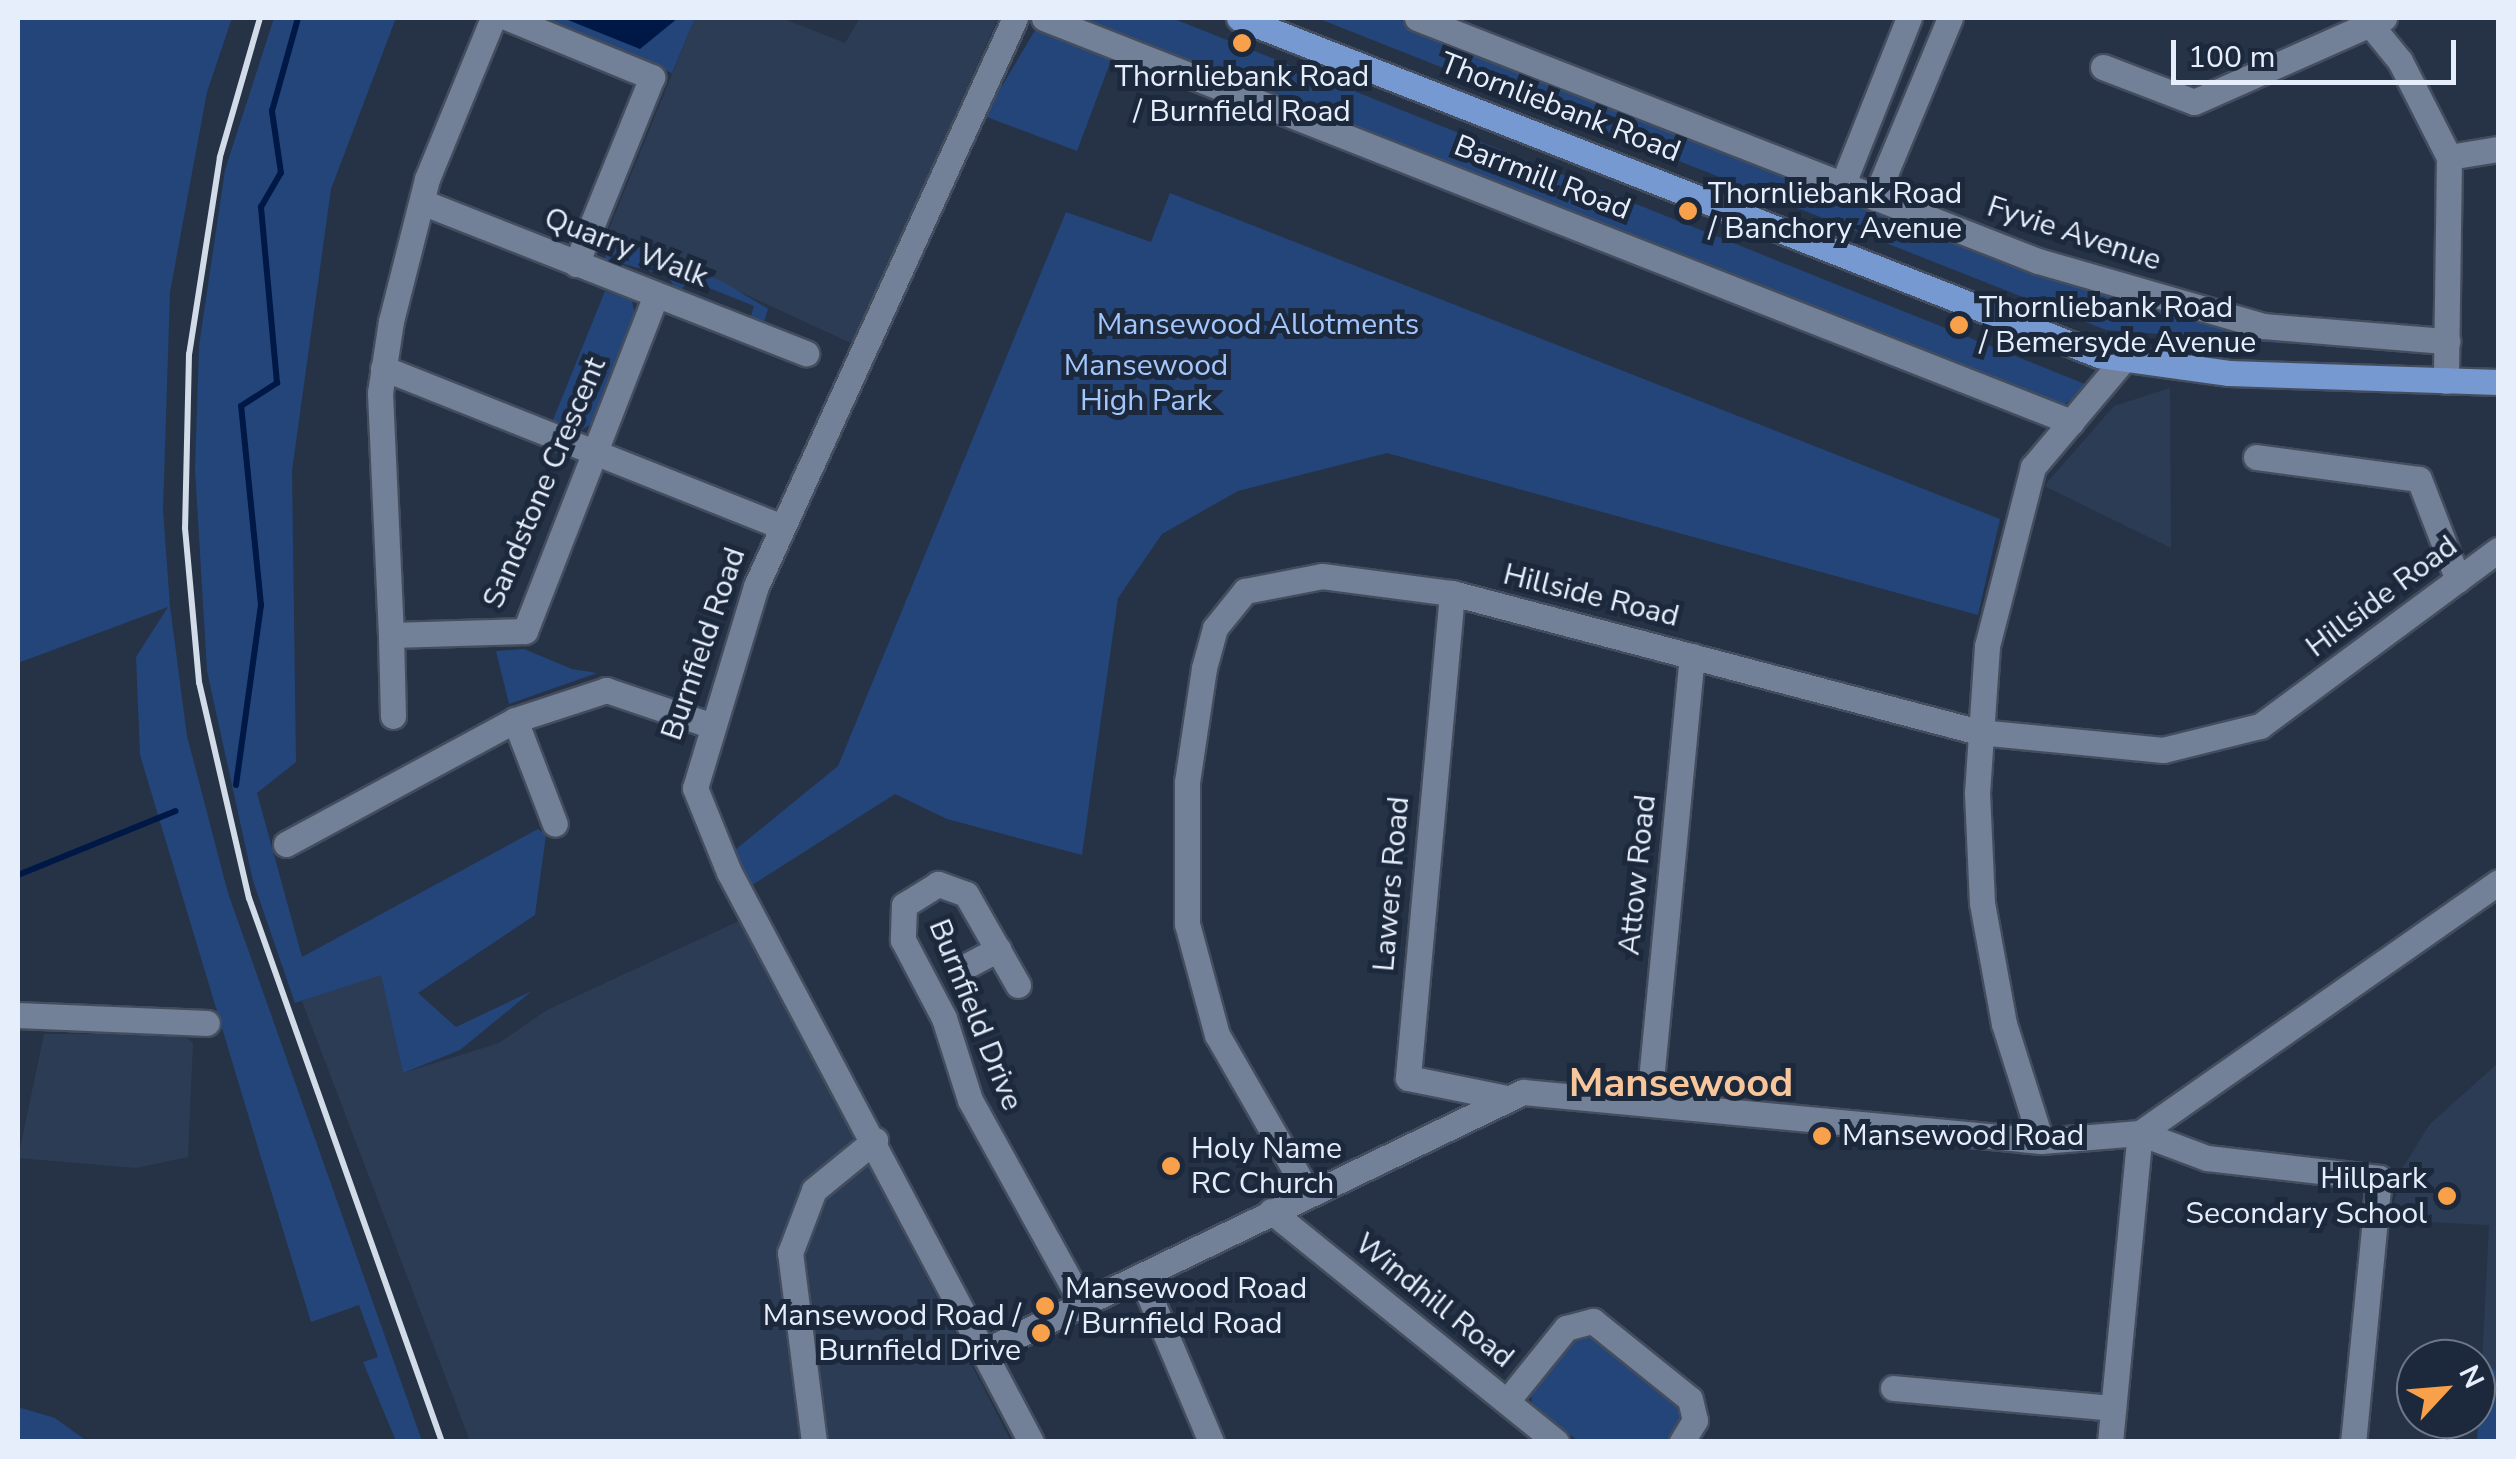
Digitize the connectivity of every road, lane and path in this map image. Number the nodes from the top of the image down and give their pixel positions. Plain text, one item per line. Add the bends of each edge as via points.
1 (493, 18) edge
2 (508, 18) edge
3 (1015, 18) edge
4 (1044, 18) edge
5 (1238, 18) edge
6 (1417, 18) edge
7 (1909, 18) edge
8 (1950, 18) edge
9 (2374, 20) edge
10 (2103, 66) dead end
11 (2498, 149) edge
12 (2449, 158) junction
13 (1842, 186) junction
14 (1874, 198) junction
15 (422, 202) junction
16 (576, 264) junction
17 (656, 295) junction
18 (2447, 340) junction
19 (806, 353) dead end
20 (2123, 360) junction
21 (383, 368) junction
22 (2446, 381) junction
23 (2498, 382) edge
24 (2071, 422) junction
25 (598, 451) junction
26 (2256, 458) dead end
27 (781, 526) junction
28 (2498, 550) edge
29 (2458, 580) junction
30 (1452, 593) junction
31 (391, 635) junction
32 (1692, 656) junction
33 (393, 716) dead end
34 (515, 720) junction
35 (710, 725) junction
36 (1979, 732) junction
37 (555, 824) dead end
38 (286, 844) dead end
39 (2498, 882) edge
40 (998, 949) junction
41 (970, 964) dead end
42 (1018, 986) dead end
43 (18, 1016) edge
44 (207, 1023) dead end
45 (1506, 1098) junction
46 (1649, 1101) junction
47 (2140, 1133) junction
48 (875, 1140) junction
49 (2041, 1141) junction
50 (1308, 1193) junction
51 (1271, 1211) junction
52 (1140, 1276) junction
53 (1082, 1303) junction
54 (989, 1349) junction
55 (1893, 1388) dead end
56 (1507, 1401) junction
57 (2113, 1408) junction
58 (814, 1442) edge
59 (1031, 1442) edge
60 (1211, 1442) edge
61 (1556, 1442) edge
62 (1682, 1442) edge
63 (2110, 1442) edge
64 (2353, 1442) edge

1 - 15 street
2 - 16 street via 652,77
3 - 27 street, Burnfield Road
4 - 24 street, Barrmill Road
5 - 20 main road, Thornliebank Road
6 - 13 street, Fyvie Avenue
7 - 13 street
8 - 14 street
9 - 10 street via 2194,102
9 - 12 street
11 - 12 street
12 - 18 street
13 - 14 street, Fyvie Avenue
14 - 18 street, Fyvie Avenue via 2038,261 2263,326
15 - 16 street, Quarry Walk
15 - 21 street
16 - 17 street, Quarry Walk
17 - 19 street, Quarry Walk
17 - 25 street, Sandstone Crescent
18 - 22 street
20 - 22 main road, Thornliebank Road
20 - 24 street
21 - 25 street
21 - 31 street
22 - 23 main road, Thornliebank Road
24 - 36 street via 2033,467 2019,502
25 - 27 street
25 - 31 street, Sandstone Crescent via 525,632
26 - 29 street via 2419,479
27 - 35 street, Burnfield Road
28 - 29 street, Hillside Road
29 - 36 street, Hillside Road via 2240,735 2163,750
30 - 32 street, Hillside Road
30 - 45 street, Lawers Road via 1408,1078
30 - 50 street, Hillside Road via 1322,576 1268,580 1230,608 1204,668 1183,863 1195,982
31 - 33 street
32 - 36 street, Hillside Road
32 - 46 street, Attow Road
34 - 35 street via 606,690
34 - 37 street
34 - 38 street
35 - 48 street, Burnfield Road via 696,767 703,820
36 - 49 street via 1988,949
39 - 47 street
40 - 41 street
40 - 42 street, Burnfield Drive
40 - 53 street, Burnfield Drive via 956,888 938,884 904,905 903,940 944,1018 970,1100
43 - 44 street
45 - 46 street
45 - 50 street
46 - 49 street
47 - 49 street
47 - 57 street
47 - 64 street via 2207,1158 2378,1178
48 - 54 street, Burnfield Road
48 - 58 street via 823,1178 790,1253
50 - 51 street
51 - 52 street
51 - 56 street, Windhill Road
52 - 53 street
52 - 60 street
53 - 54 street
54 - 59 street, Burnfield Road
55 - 57 street
56 - 61 street, Windhill Road
56 - 62 street via 1566,1328 1593,1321 1690,1398 1695,1420
57 - 63 street

